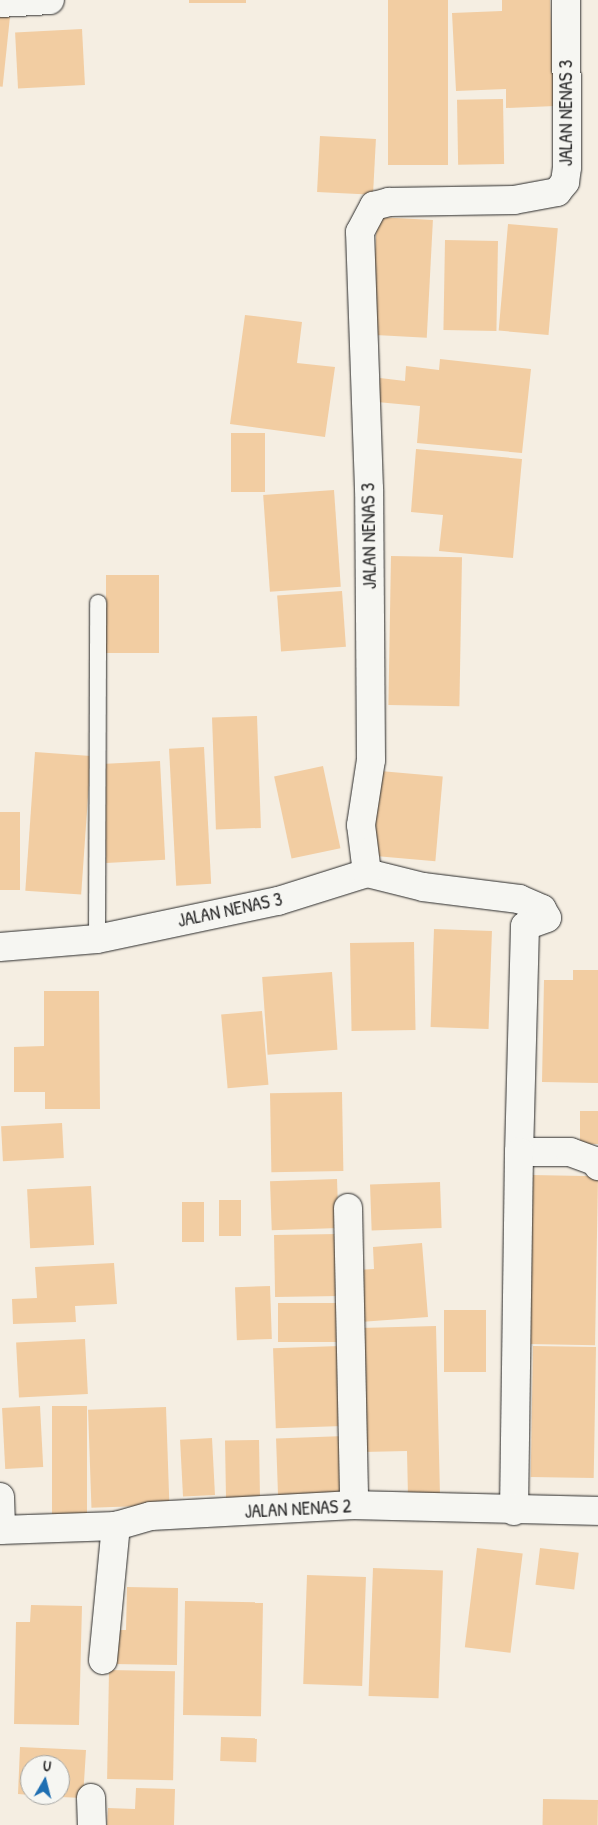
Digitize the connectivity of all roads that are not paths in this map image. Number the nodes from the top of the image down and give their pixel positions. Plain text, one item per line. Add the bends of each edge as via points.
1 (50, 0) edge
2 (566, 0) edge
3 (0, 3) edge
4 (98, 603) dead end
5 (367, 873) junction
6 (97, 939) junction
7 (0, 949) edge
8 (519, 1152) junction
9 (598, 1166) edge
10 (348, 1208) dead end
11 (0, 1497) edge
12 (354, 1505) junction
13 (514, 1510) junction
14 (598, 1511) edge
15 (116, 1526) junction
16 (0, 1530) edge
17 (103, 1660) dead end
18 (91, 1798) dead end
19 (92, 1825) edge

1 - 3 street
2 - 5 street, JALAN NENAS 3 via 566,182 557,192 514,200 389,202 374,206 360,232 370,498 371,760 361,826
4 - 6 lane
5 - 6 street, JALAN NENAS 3 via 278,901
5 - 8 street via 423,887 519,899 538,906 545,913 547,918 525,926
6 - 7 street, JALAN NENAS 3
8 - 9 street via 570,1152 595,1161
8 - 13 street
10 - 12 street
11 - 16 street
12 - 13 street, JALAN NENAS 2
12 - 15 street, JALAN NENAS 2 via 151,1516
13 - 14 street, JALAN NENAS 2
15 - 16 street, JALAN NENAS 2
15 - 17 street
18 - 19 street

